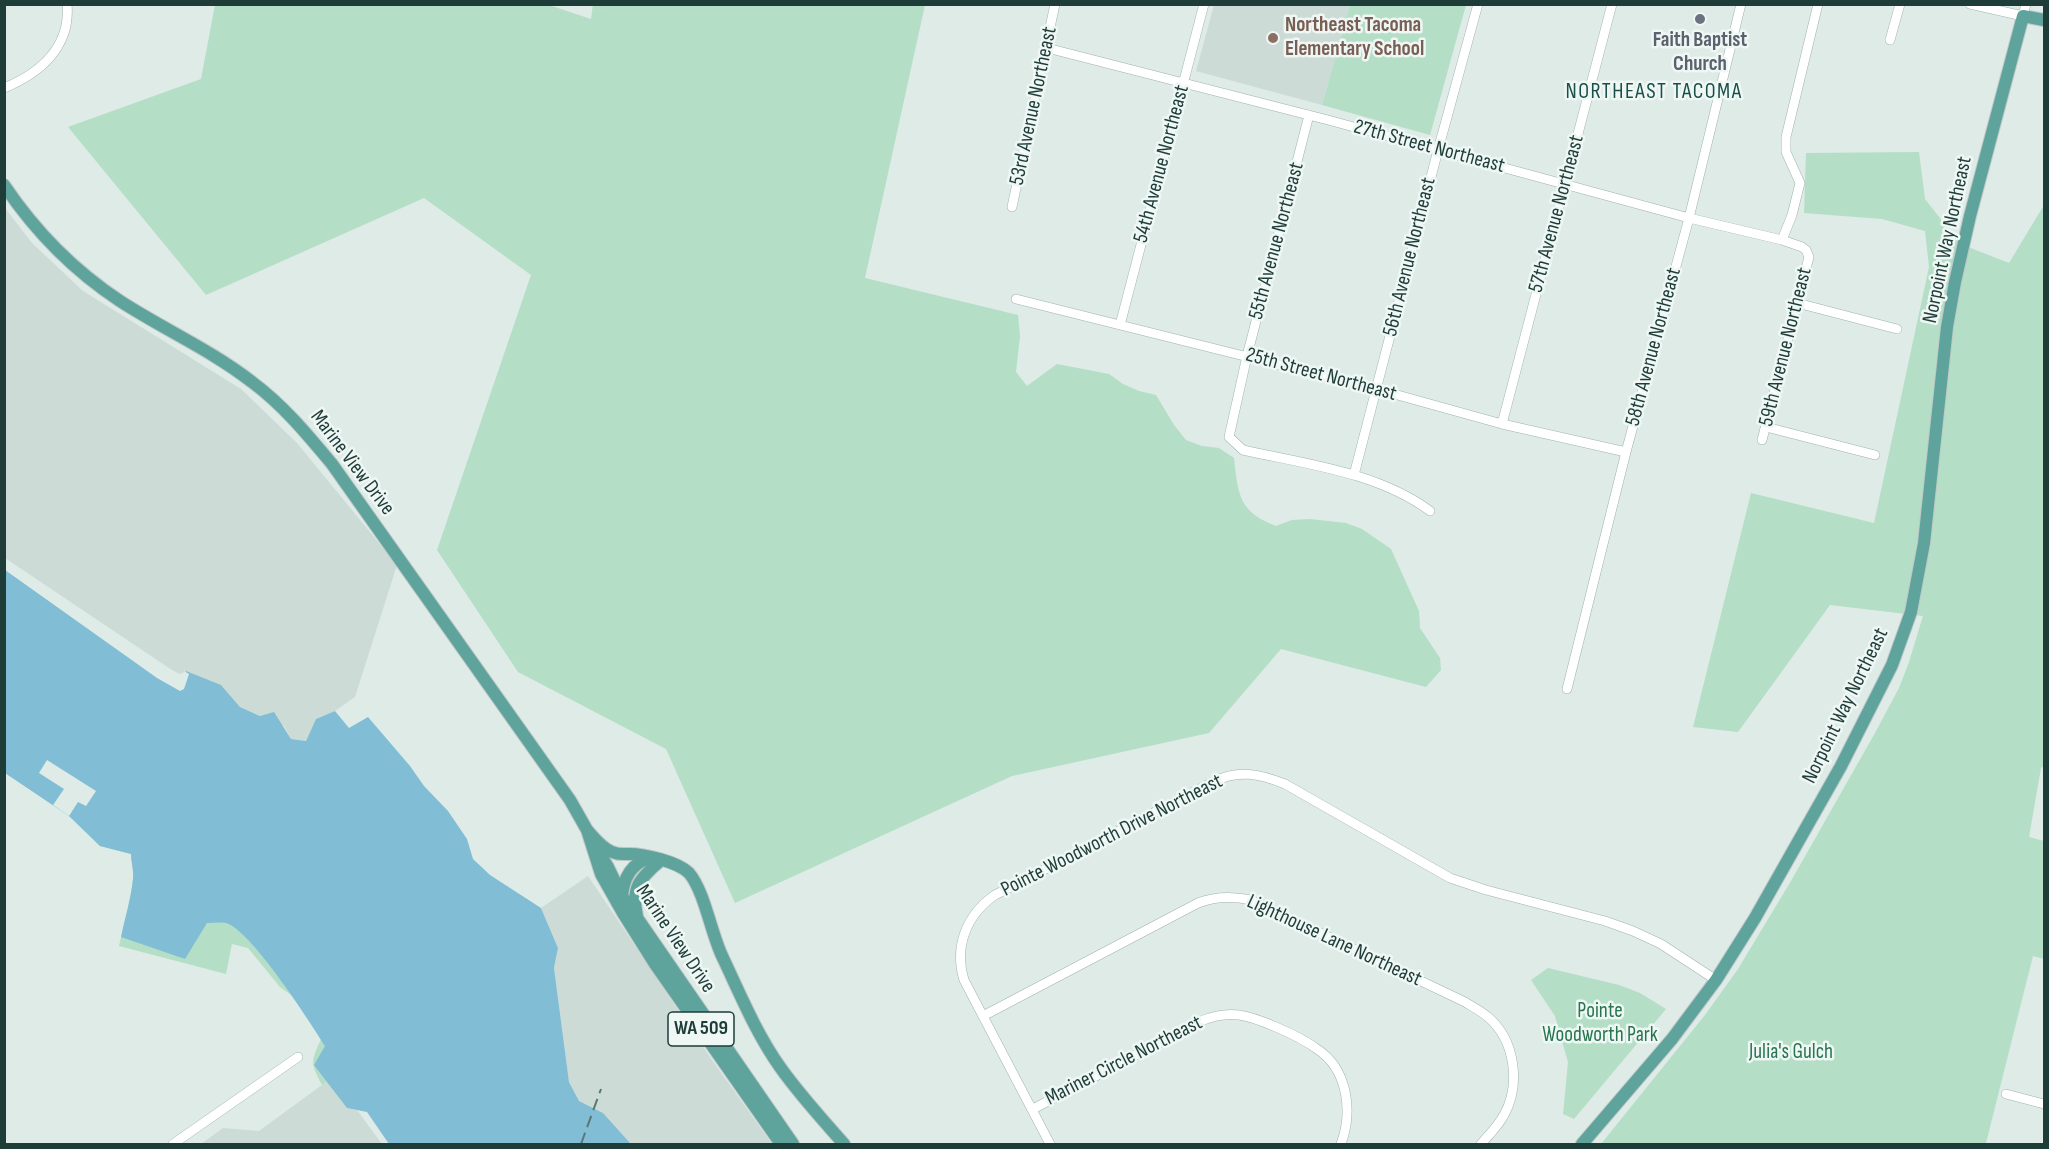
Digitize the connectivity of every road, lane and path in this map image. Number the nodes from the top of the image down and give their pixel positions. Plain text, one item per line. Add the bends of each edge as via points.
1 (67, 4) edge
2 (1055, 4) edge
3 (1204, 4) edge
4 (1478, 4) edge
5 (1612, 4) edge
6 (1741, 4) edge
7 (1818, 4) edge
8 (1900, 4) edge
9 (1970, 4) edge
10 (2025, 10) edge
11 (2044, 20) edge
12 (1890, 40) dead end
13 (1047, 48) junction
14 (1183, 84) junction
15 (4, 88) edge
16 (1310, 115) junction
17 (1438, 150) junction
18 (1564, 184) junction
19 (4, 185) edge
20 (1012, 207) dead end
21 (1689, 218) junction
22 (1782, 240) junction
23 (1808, 253) joint
24 (1016, 299) dead end
25 (1797, 303) junction
26 (1120, 324) junction
27 (1896, 329) dead end
28 (1247, 356) junction
29 (1376, 389) junction
30 (1502, 424) junction
31 (1766, 427) junction
32 (1762, 440) dead end
33 (1626, 452) junction
34 (1875, 455) dead end
35 (1354, 475) junction
36 (1430, 511) dead end
37 (1567, 689) dead end
38 (589, 836) junction
39 (653, 862) junction
40 (608, 867) junction
41 (629, 872) junction
42 (622, 896) junction
43 (623, 912) junction
44 (638, 920) junction
45 (1716, 980) junction
46 (983, 1016) junction
47 (298, 1057) dead end
48 (2006, 1095) dead end
49 (2044, 1104) edge
50 (1033, 1108) junction
51 (173, 1144) edge
52 (781, 1144) edge
53 (793, 1144) edge
54 (843, 1144) edge
55 (1050, 1144) edge
56 (1341, 1144) edge
57 (1481, 1144) edge
58 (1582, 1144) edge

1 - 15 street via 67,27 53,54 39,68
2 - 13 street, 53rd Avenue Northeast
3 - 14 street, 54th Avenue Northeast
4 - 17 street, 56th Avenue Northeast
5 - 18 street, 57th Avenue Northeast
6 - 21 street, 58th Avenue Northeast
7 - 22 street via 1786,137 1786,152 1800,183
8 - 12 street
9 - 10 street
10 - 11 main road
10 - 45 main road, Norpoint Way Northeast via 1955,282 1924,543 1911,612 1892,665 1841,766
13 - 14 street, 27th Street Northeast
13 - 20 street, 53rd Avenue Northeast
14 - 16 street, 27th Street Northeast
14 - 26 street, 54th Avenue Northeast
16 - 17 street, 27th Street Northeast
16 - 28 street, 55th Avenue Northeast
17 - 18 street, 27th Street Northeast
17 - 29 street, 56th Avenue Northeast
18 - 21 street, 27th Street Northeast
18 - 30 street, 57th Avenue Northeast
19 - 38 main road, Marine View Drive / WA 509 via 51,244 81,272 120,301 227,363 297,422 332,464 508,710 570,800
21 - 22 street, 27th Street Northeast
21 - 33 street, 58th Avenue Northeast
22 - 23 street, 27th Street Northeast
23 - 25 street, 59th Avenue Northeast
24 - 26 street, 25th Street Northeast
25 - 27 street
25 - 31 street, 59th Avenue Northeast
26 - 28 street, 25th Street Northeast
28 - 29 street, 25th Street Northeast
28 - 35 street, 55th Avenue Northeast via 1229,437 1243,450
29 - 30 street, 25th Street Northeast
29 - 35 street, 56th Avenue Northeast
30 - 33 street, 25th Street Northeast
31 - 32 street, 59th Avenue Northeast
31 - 34 street
33 - 37 street, 58th Avenue Northeast
35 - 36 street via 1414,499
38 - 39 main road via 611,852
38 - 40 main road, Marine View Drive / WA 509
38 - 43 main road, Marine View Drive / WA 509 via 601,874
39 - 41 main road
39 - 44 main road via 634,894
39 - 54 main road via 680,866 693,879 717,946 760,1035
40 - 41 main road
40 - 42 main road, Marine View Drive / WA 509
41 - 42 main road
42 - 43 main road
42 - 44 main road, Marine View Drive / WA 509
43 - 52 main road, Marine View Drive / WA 509
44 - 53 main road, Marine View Drive / WA 509
45 - 46 street, Pointe Woodworth Drive Northeast via 1634,931 1450,878 1285,784 1244,773 1213,782 979,908 966,927 960,958 964,980
45 - 58 main road, Norpoint Way Northeast via 1672,1039
46 - 50 street, Pointe Woodworth Drive Northeast
46 - 57 street, Lighthouse Lane Northeast via 1198,903 1213,898 1251,900 1465,1002 1494,1023 1510,1051 1513,1074 1507,1108
47 - 51 street
48 - 49 street
50 - 55 street, Pointe Woodworth Drive Northeast
50 - 56 street, Mariner Circle Northeast via 1201,1020 1230,1013 1260,1020 1289,1033 1328,1058 1342,1081 1347,1104

